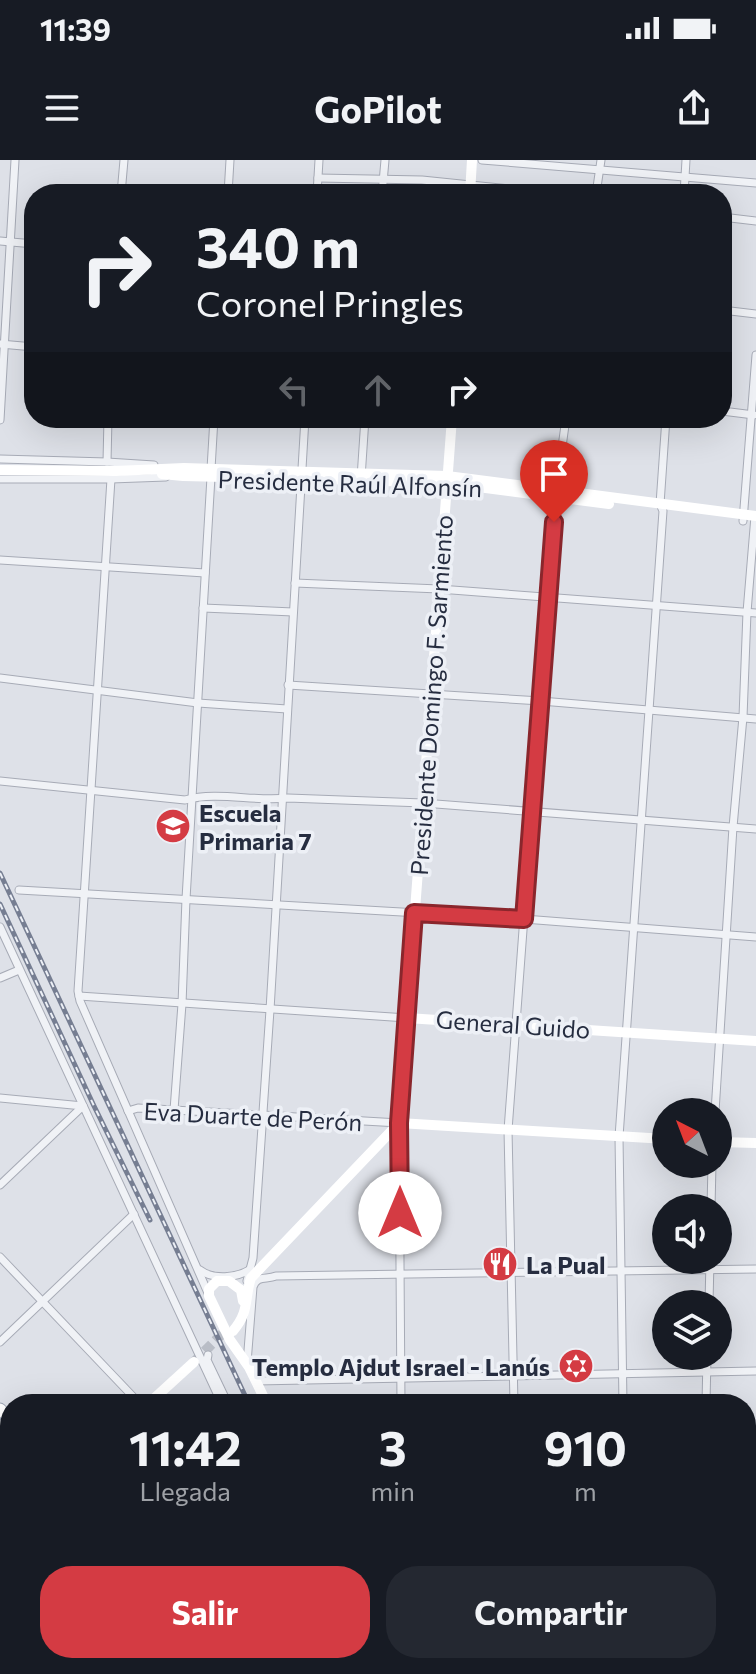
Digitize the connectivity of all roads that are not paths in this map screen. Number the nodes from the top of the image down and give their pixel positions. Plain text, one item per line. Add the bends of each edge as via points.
1 (15, 160) edge
2 (124, 160) edge
3 (230, 160) edge
4 (319, 160) edge
5 (385, 160) edge
6 (472, 160) edge
7 (482, 160) edge
8 (601, 160) edge
9 (686, 160) edge
10 (600, 171) junction
11 (685, 177) junction
12 (318, 178) junction
13 (383, 179) junction
14 (756, 183) edge
15 (122, 184) edge
16 (229, 184) edge
17 (318, 184) edge
18 (383, 184) edge
19 (441, 184) edge
20 (470, 184) edge
21 (598, 184) edge
22 (685, 184) edge
23 (732, 218) edge
24 (756, 221) edge
25 (0, 241) edge
26 (10, 242) junction
27 (24, 243) edge
28 (732, 311) edge
29 (756, 314) edge
30 (2, 344) edge
31 (24, 346) edge
32 (756, 355) edge
33 (732, 412) edge
34 (754, 415) edge
35 (0, 420) edge
36 (108, 428) edge
37 (213, 428) edge
38 (304, 428) edge
39 (364, 428) edge
40 (451, 428) edge
41 (565, 428) edge
42 (665, 428) edge
43 (0, 459) edge
44 (107, 462) junction
45 (0, 470) edge
46 (184, 472) junction
47 (211, 473) junction
48 (114, 475) junction
49 (302, 475) junction
50 (361, 476) junction
51 (0, 479) edge
52 (447, 480) junction
53 (556, 494) junction
54 (661, 507) junction
55 (752, 519) edge
56 (0, 560) edge
57 (105, 567) junction
58 (205, 573) junction
59 (295, 583) junction
60 (439, 589) junction
61 (549, 597) junction
62 (656, 605) junction
63 (203, 608) junction
64 (293, 612) junction
65 (752, 612) edge
66 (0, 678) edge
67 (288, 685) junction
68 (96, 690) junction
69 (431, 695) junction
70 (541, 701) junction
71 (198, 703) junction
72 (287, 709) junction
73 (649, 710) junction
74 (743, 717) junction
75 (756, 719) edge
76 (0, 781) edge
77 (90, 790) junction
78 (193, 798) junction
79 (281, 799) junction
80 (423, 803) junction
81 (532, 811) junction
82 (641, 820) junction
83 (733, 827) junction
84 (756, 829) edge
85 (19, 890) dead end
86 (84, 894) junction
87 (186, 899) junction
88 (275, 906) junction
89 (414, 913) junction
90 (524, 919) junction
91 (0, 927) edge
92 (634, 927) junction
93 (726, 934) junction
94 (756, 937) edge
95 (19, 970) junction
96 (0, 978) edge
97 (79, 996) junction
98 (182, 1004) junction
99 (270, 1010) junction
100 (407, 1018) junction
101 (516, 1024) junction
102 (627, 1031) junction
103 (720, 1037) junction
104 (756, 1041) edge
105 (0, 1098) edge
106 (716, 1098) edge
107 (83, 1106) junction
108 (174, 1110) junction
109 (128, 1111) junction
110 (263, 1115) junction
111 (399, 1123) junction
112 (508, 1130) junction
113 (619, 1137) junction
114 (652, 1138) edge
115 (732, 1142) edge
116 (756, 1143) edge
117 (0, 1185) edge
118 (134, 1214) junction
119 (0, 1257) edge
120 (253, 1258) junction
121 (266, 1263) junction
122 (196, 1266) junction
123 (732, 1267) edge
124 (756, 1269) edge
125 (652, 1270) edge
126 (512, 1272) junction
127 (621, 1272) junction
128 (400, 1273) junction
129 (253, 1275) junction
130 (209, 1296) junction
131 (243, 1299) junction
132 (42, 1301) junction
133 (0, 1342) edge
134 (208, 1355) dead end
135 (198, 1359) junction
136 (247, 1363) junction
137 (756, 1371) edge
138 (622, 1373) junction
139 (707, 1373) junction
140 (513, 1375) junction
141 (401, 1377) junction
142 (256, 1381) junction
143 (137, 1394) edge
144 (158, 1394) edge
145 (219, 1394) edge
146 (221, 1394) edge
147 (262, 1394) edge
148 (401, 1394) edge
149 (514, 1394) edge
150 (623, 1394) edge
151 (706, 1394) edge

1 - 26 street
2 - 15 street
3 - 16 street
4 - 12 street
5 - 13 street
6 - 20 main road
7 - 10 street
8 - 10 street
9 - 11 street
10 - 11 street
10 - 21 street
11 - 14 street
11 - 22 street
12 - 13 street
12 - 17 street
13 - 18 street
13 - 19 street
23 - 24 street
25 - 26 street
26 - 27 street
26 - 30 street
28 - 29 street
30 - 31 street
30 - 35 street
32 - 34 street
33 - 34 street
34 - 55 street
36 - 44 street
37 - 47 street
38 - 49 street
39 - 50 street
40 - 52 main road, Presidente Domingo F. Sarmiento
41 - 53 street
42 - 54 street
43 - 44 street, Presidente Raúl Alfonsín
44 - 46 street, Presidente Raúl Alfonsín
45 - 48 main road
46 - 47 main road, Presidente Raúl Alfonsín
46 - 48 street, Presidente Raúl Alfonsín
46 - 48 main road, Presidente Raúl Alfonsín
47 - 49 main road, Presidente Raúl Alfonsín
47 - 58 street
48 - 51 street
48 - 57 street
49 - 50 main road, Presidente Raúl Alfonsín
49 - 59 street
50 - 52 main road, Presidente Raúl Alfonsín
52 - 53 main road, Presidente Raúl Alfonsín
52 - 60 main road, Presidente Domingo F. Sarmiento
53 - 54 main road, Presidente Raúl Alfonsín
53 - 61 street
54 - 55 main road, Presidente Raúl Alfonsín
54 - 62 street
55 - 65 street
56 - 57 street
57 - 58 street
57 - 68 street
58 - 63 street
59 - 60 street
59 - 64 street
60 - 61 street
60 - 69 main road, Presidente Domingo F. Sarmiento
61 - 62 street
61 - 70 street
62 - 65 street
62 - 73 street
63 - 64 street
63 - 71 street
64 - 67 street
65 - 74 street
66 - 68 street
67 - 69 street
67 - 72 street
68 - 71 street
68 - 77 street
69 - 70 street
69 - 80 main road, Presidente Domingo F. Sarmiento
70 - 73 street
70 - 81 street
71 - 72 street
71 - 78 street
72 - 79 street
73 - 74 street
73 - 82 street
74 - 75 street
74 - 83 street
76 - 77 street
77 - 78 street
77 - 86 street
78 - 79 street
78 - 87 street
79 - 80 street
79 - 88 street
80 - 81 street
80 - 89 main road, Presidente Domingo F. Sarmiento
81 - 82 street
81 - 90 street
82 - 83 street
82 - 92 street
83 - 84 street
83 - 93 street
85 - 86 street
86 - 87 street
86 - 97 street
87 - 88 street
87 - 98 street
88 - 89 street
88 - 99 street
89 - 90 street
89 - 100 main road, Presidente Domingo F. Sarmiento
90 - 92 street
90 - 101 street
91 - 95 street
92 - 93 street
92 - 102 street
93 - 94 street
93 - 103 street
95 - 96 street
95 - 107 street
97 - 98 street, General Guido
97 - 109 street
98 - 99 street, General Guido
98 - 108 street
99 - 100 street, General Guido
99 - 110 street
100 - 101 main road, General Guido
100 - 111 main road, Presidente Domingo F. Sarmiento
101 - 102 main road, General Guido
101 - 112 street
102 - 103 main road, General Guido
102 - 113 street
103 - 104 main road, General Guido
103 - 106 street
105 - 107 street
107 - 117 street
107 - 118 street
108 - 109 street, Eva Duarte de Perón
108 - 110 street, Eva Duarte de Perón
109 - 122 street
110 - 111 street, Eva Duarte de Perón
110 - 120 street
111 - 112 main road, Eva Duarte de Perón
111 - 121 main road
111 - 128 street, Presidente Domingo F. Sarmiento
112 - 113 main road, Eva Duarte de Perón
112 - 126 street
113 - 114 main road, Eva Duarte de Perón
113 - 127 street
115 - 116 main road
118 - 132 street
118 - 135 street
119 - 132 street
120 - 121 street
120 - 129 street
121 - 129 main road
122 - 129 street via 213,1276
122 - 130 street
123 - 124 street
125 - 127 street
126 - 127 street
126 - 128 street
126 - 140 street
127 - 138 street
128 - 129 street
128 - 141 street, Presidente Domingo F. Sarmiento
129 - 131 street
129 - 131 main road via 242,1319 231,1329
129 - 136 street
130 - 131 main road via 213,1284 226,1280 237,1286
130 - 136 main road
132 - 133 street
132 - 143 street
134 - 146 street
135 - 144 main road
135 - 145 street
136 - 142 main road
137 - 139 street
138 - 139 street
138 - 140 street
138 - 150 street
139 - 151 street
140 - 141 street
140 - 149 street
141 - 142 street
141 - 148 street, Presidente Domingo F. Sarmiento
142 - 147 main road

